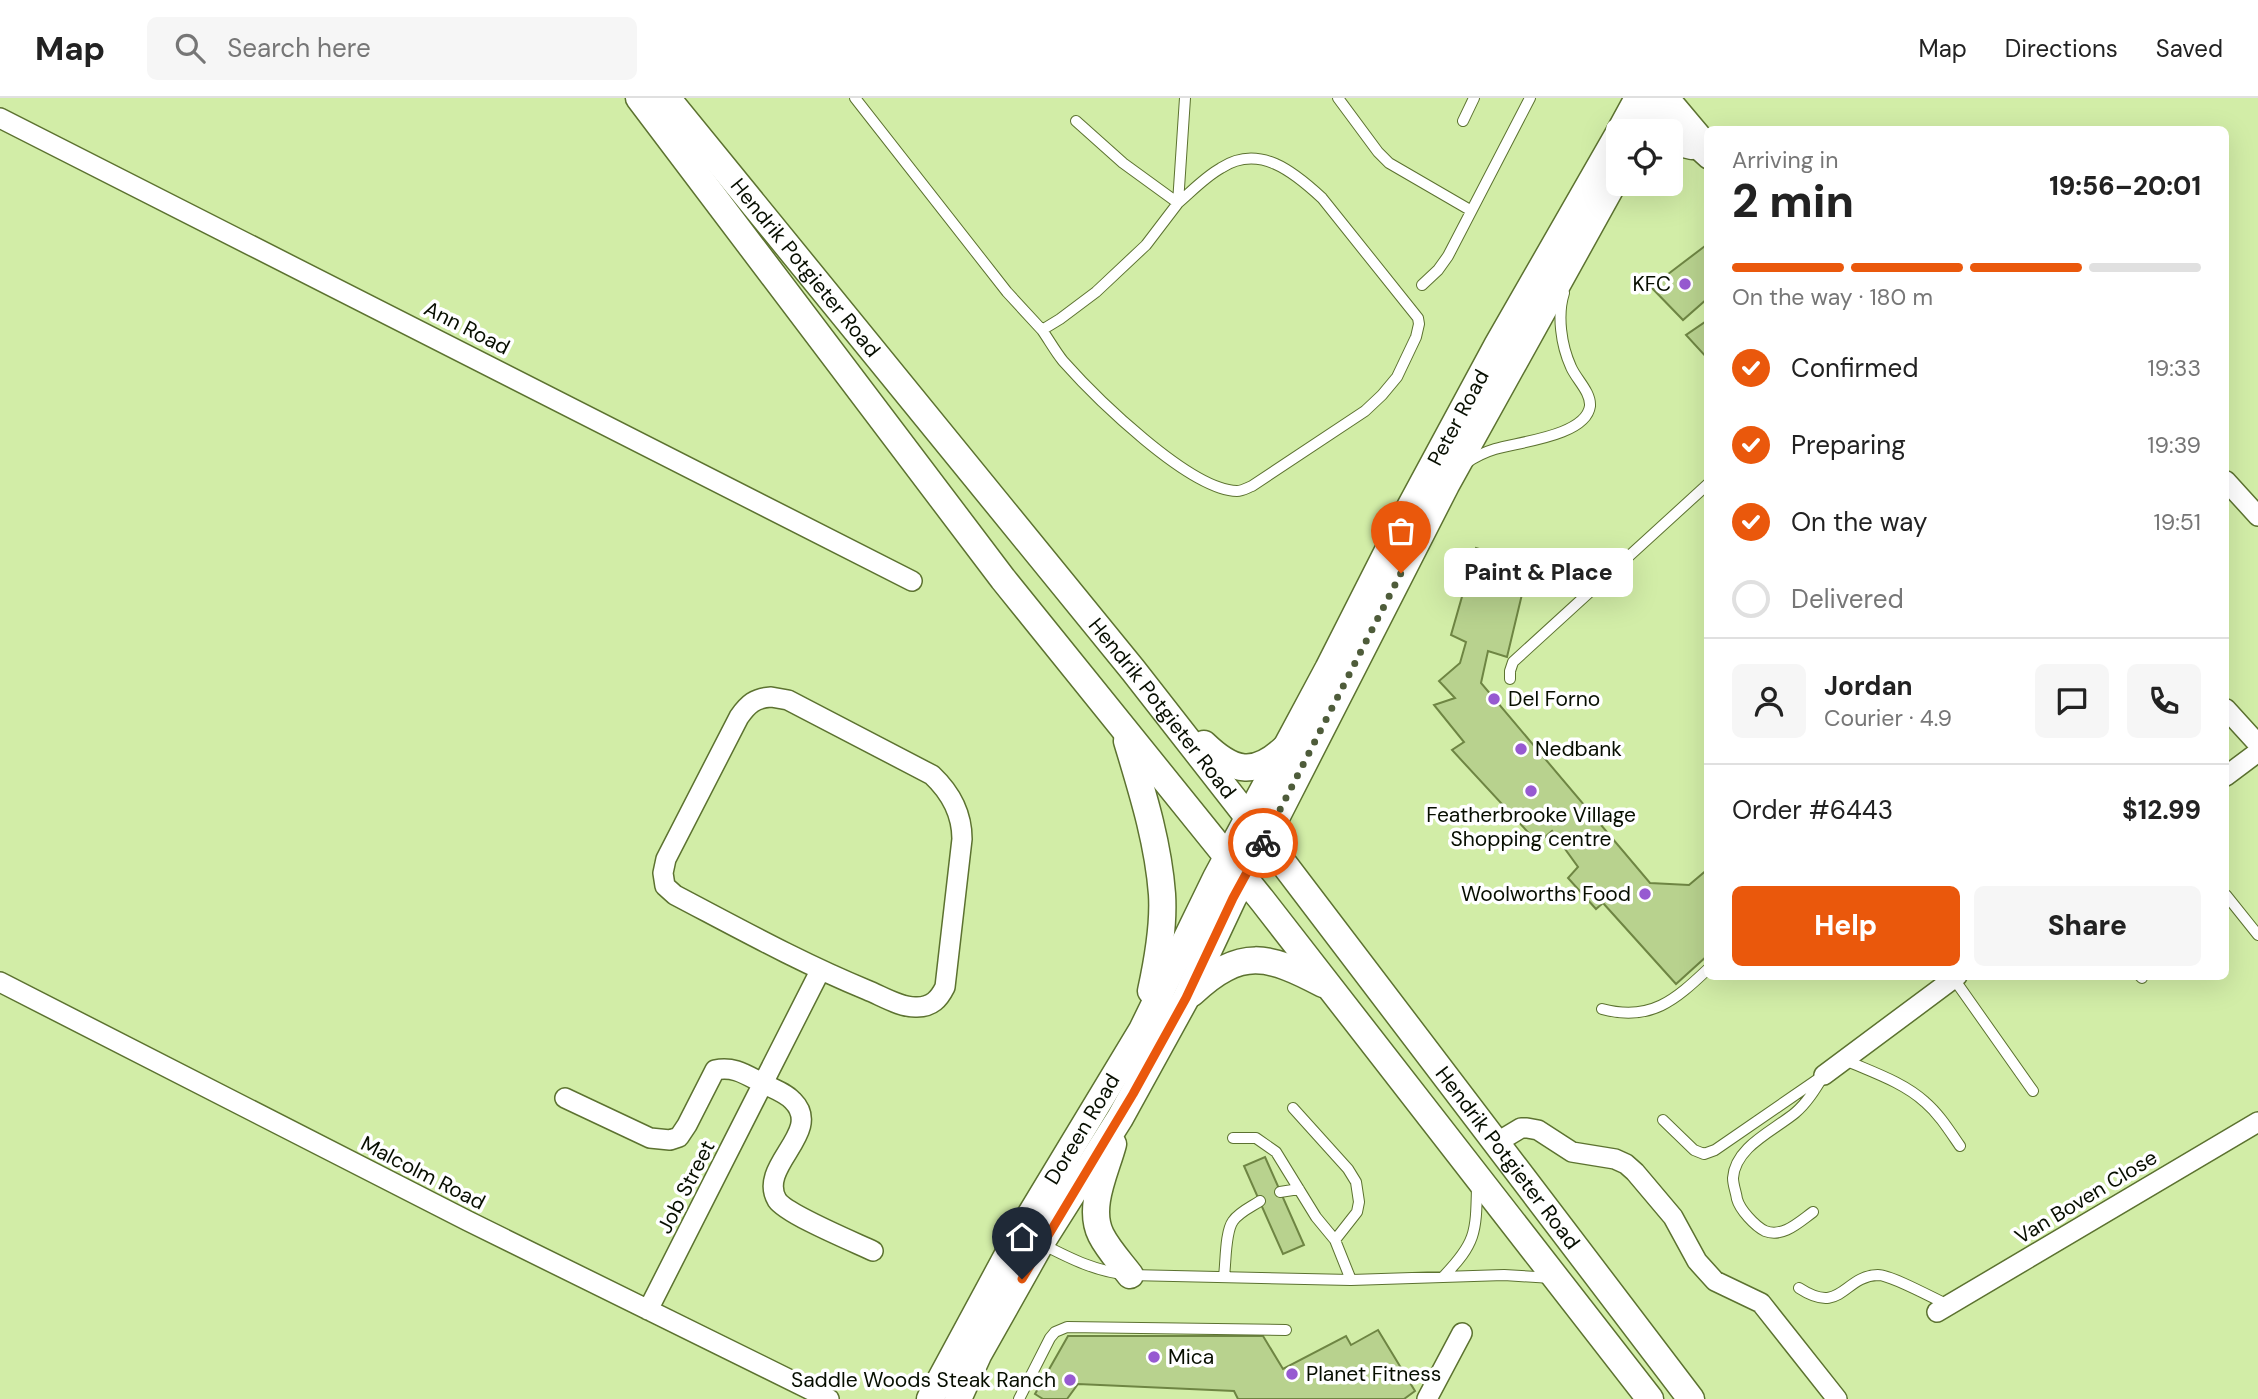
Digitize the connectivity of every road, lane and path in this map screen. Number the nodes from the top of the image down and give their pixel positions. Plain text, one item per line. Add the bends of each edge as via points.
1 (639, 98) edge
2 (667, 98) edge
3 (855, 98) edge
4 (1185, 98) edge
5 (1339, 98) edge
6 (1474, 98) edge
7 (1530, 98) edge
8 (1650, 106) edge
9 (0, 118) edge
10 (1634, 119) edge
11 (1076, 121) dead end
12 (1463, 121) dead end
13 (1695, 147) edge
14 (1606, 155) edge
15 (1606, 196) edge
16 (1178, 203) junction
17 (1470, 210) junction
18 (1579, 246) junction
19 (1422, 285) dead end
20 (1042, 330) junction
21 (1454, 471) junction
22 (2229, 484) edge
23 (1704, 488) edge
24 (2258, 516) edge
25 (912, 581) dead end
26 (1133, 670) junction
27 (1510, 679) dead end
28 (2229, 712) edge
29 (1123, 729) junction
30 (2258, 744) edge
31 (1287, 747) junction
32 (2258, 752) edge
33 (2229, 774) edge
34 (1256, 829) junction
35 (1236, 867) junction
36 (2229, 899) edge
37 (2258, 935) edge
38 (820, 971) junction
39 (1704, 973) edge
40 (1953, 980) edge
41 (1957, 980) edge
42 (0, 982) edge
43 (1331, 989) junction
44 (1186, 998) junction
45 (1602, 1009) dead end
46 (1142, 1030) junction
47 (1845, 1060) junction
48 (1824, 1074) junction
49 (764, 1084) junction
50 (2032, 1091) dead end
51 (565, 1098) dead end
52 (1293, 1108) dead end
53 (1120, 1118) junction
54 (1663, 1120) dead end
55 (2258, 1122) edge
56 (1233, 1138) dead end
57 (1496, 1143) junction
58 (1960, 1146) dead end
59 (1478, 1176) junction
60 (1299, 1189) junction
61 (1280, 1192) dead end
62 (1260, 1201) dead end
63 (1813, 1212) dead end
64 (1030, 1238) junction
65 (1335, 1240) junction
66 (873, 1251) dead end
67 (1130, 1275) junction
68 (1224, 1276) junction
69 (1443, 1277) junction
70 (1556, 1278) junction
71 (1351, 1280) junction
72 (1799, 1288) dead end
73 (1942, 1308) joint
74 (648, 1310) junction
75 (1286, 1330) dead end
76 (1462, 1333) dead end
77 (978, 1355) junction
78 (829, 1399) edge
79 (930, 1399) edge
80 (958, 1399) edge
81 (975, 1399) edge
82 (1019, 1399) edge
83 (1427, 1399) edge
84 (1650, 1399) edge
85 (1691, 1399) edge
86 (1838, 1399) edge

1 - 29 main road, Hendrik Potgieter Road via 1003,579
2 - 26 main road, Hendrik Potgieter Road
3 - 20 lane
4 - 16 lane
5 - 17 lane via 1389,163
6 - 12 lane
7 - 17 lane
8 - 10 main road, Peter Road
8 - 13 street
9 - 25 street, Ann Road
11 - 16 lane
14 - 31 main road, Peter Road via 1409,509
15 - 18 main road, Peter Road
16 - 20 lane via 1146,245 1106,283
16 - 20 lane via 1220,168 1245,157 1267,160 1322,198 1418,318 1416,337 1397,377 1382,395 1252,486 1240,492 1218,488 1182,469 1105,405 1061,359
17 - 19 lane via 1448,256
18 - 21 main road, Peter Road
18 - 21 lane via 1561,319 1565,351 1590,407 1585,416 1560,433 1484,453
21 - 34 main road, Peter Road
22 - 24 street
23 - 27 lane via 1513,662
26 - 31 main road via 1222,761 1241,767 1264,764
26 - 34 main road, Hendrik Potgieter Road
28 - 30 street
29 - 35 main road, Hendrik Potgieter Road
29 - 46 main road via 1154,836 1162,895 1156,967
31 - 34 main road, Peter Road
32 - 33 street
34 - 35 main road
34 - 57 main road, Hendrik Potgieter Road
35 - 43 main road, Hendrik Potgieter Road
35 - 44 main road, Doreen Road
35 - 46 main road, Doreen Road
36 - 37 lane
38 - 38 street via 665,886 663,873 673,841 739,717 758,698 788,700 932,775 944,786 962,825 945,987 939,999 915,1008
38 - 49 street, Job Street
39 - 45 lane via 1668,1003 1634,1013
40 - 47 street
41 - 50 lane
42 - 74 street, Malcolm Road
43 - 44 main road via 1280,963 1248,960 1208,977
43 - 59 main road, Hendrik Potgieter Road
44 - 53 main road, Doreen Road
46 - 64 main road, Doreen Road
47 - 48 street
47 - 58 lane via 1924,1101
48 - 54 lane via 1704,1154 1693,1150
48 - 63 lane via 1797,1112 1747,1149 1735,1165 1733,1181 1739,1205 1759,1228 1772,1234
49 - 51 street via 737,1070 715,1070 687,1125 679,1137 670,1140 650,1138
49 - 66 street via 794,1102 803,1123 776,1173 778,1201
49 - 74 street, Job Street
52 - 65 lane via 1356,1182 1357,1212
53 - 64 main road, Doreen Road
53 - 67 main road via 1096,1208 1100,1234
55 - 73 street, Van Boven Close
56 - 60 lane via 1256,1138 1267,1144
57 - 85 main road, Hendrik Potgieter Road
57 - 86 street via 1527,1128 1572,1152 1626,1164 1673,1217 1697,1261 1715,1281 1762,1303
59 - 69 lane via 1472,1240
59 - 70 main road, Hendrik Potgieter Road
60 - 61 lane
60 - 65 lane
62 - 68 lane via 1232,1221
64 - 67 lane via 1080,1264
64 - 77 main road, Doreen Road
64 - 79 main road, Doreen Road
65 - 71 lane
67 - 68 lane
68 - 71 lane
69 - 70 lane
69 - 71 lane
70 - 84 main road, Hendrik Potgieter Road
72 - 73 lane via 1813,1297 1828,1298 1868,1277 1883,1275
74 - 78 street, Malcolm Road
75 - 82 lane via 1067,1327 1050,1338
76 - 83 street
77 - 80 main road, Doreen Road
77 - 81 main road

